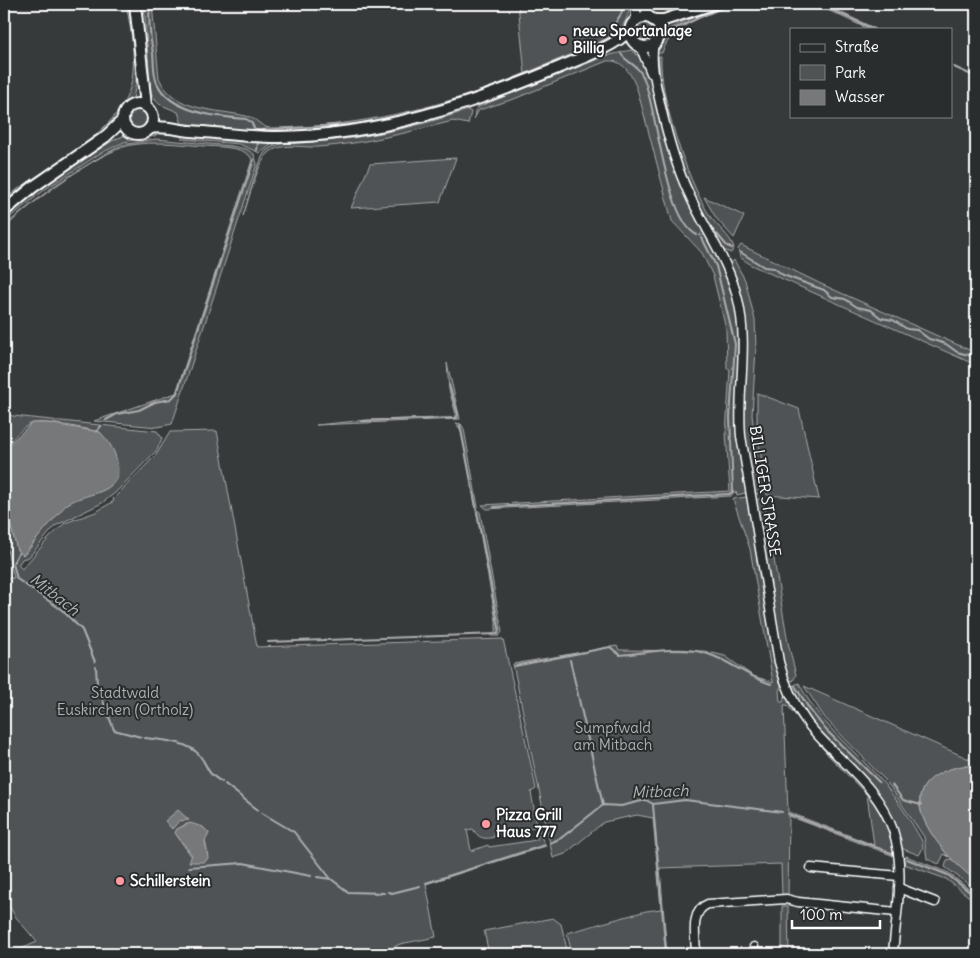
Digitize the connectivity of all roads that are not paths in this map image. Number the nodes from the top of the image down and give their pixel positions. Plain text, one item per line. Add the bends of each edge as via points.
1 (135, 4) edge
2 (637, 4) edge
3 (643, 4) edge
4 (711, 4) edge
5 (652, 19) junction
6 (633, 26) junction
7 (659, 34) junction
8 (654, 43) junction
9 (638, 44) junction
10 (140, 46) junction
11 (575, 61) junction
12 (656, 86) junction
13 (133, 105) junction
14 (146, 106) junction
15 (152, 115) junction
16 (123, 120) junction
17 (150, 128) junction
18 (130, 131) junction
19 (205, 132) junction
20 (76, 158) junction
21 (4, 211) edge
22 (811, 868) dead end
23 (899, 876) junction
24 (899, 888) junction
25 (935, 902) dead end
26 (896, 912) junction
27 (696, 954) edge
28 (893, 954) edge

1 - 10 main road
2 - 6 street
3 - 5 street
4 - 5 main road via 664,20
4 - 7 main road via 669,25
5 - 6 main road via 643,18
5 - 7 main road via 659,27
6 - 9 main road
6 - 11 main road via 618,40
7 - 8 main road
8 - 9 main road via 647,46
8 - 12 street, BILLIGER STRASSE
9 - 11 main road via 623,45
9 - 12 street, BILLIGER STRASSE
10 - 13 main road
10 - 14 main road
11 - 19 main road via 474,101 381,127 292,137
12 - 23 street, BILLIGER STRASSE via 682,179 723,259 738,300 744,340 741,436 784,680 792,700 809,725 881,803 897,846
13 - 14 main road
13 - 16 main road via 125,111
14 - 15 main road
15 - 17 main road
15 - 19 main road
16 - 18 main road
16 - 20 main road via 118,128
17 - 18 main road via 140,133
17 - 19 main road
18 - 20 main road
20 - 21 main road
22 - 23 street
23 - 24 street, BILLIGER STRASSE
24 - 25 street
24 - 26 street, BILLIGER STRASSE
26 - 27 street via 786,899 711,903 702,907 695,918
26 - 28 street, BILLIGER STRASSE

